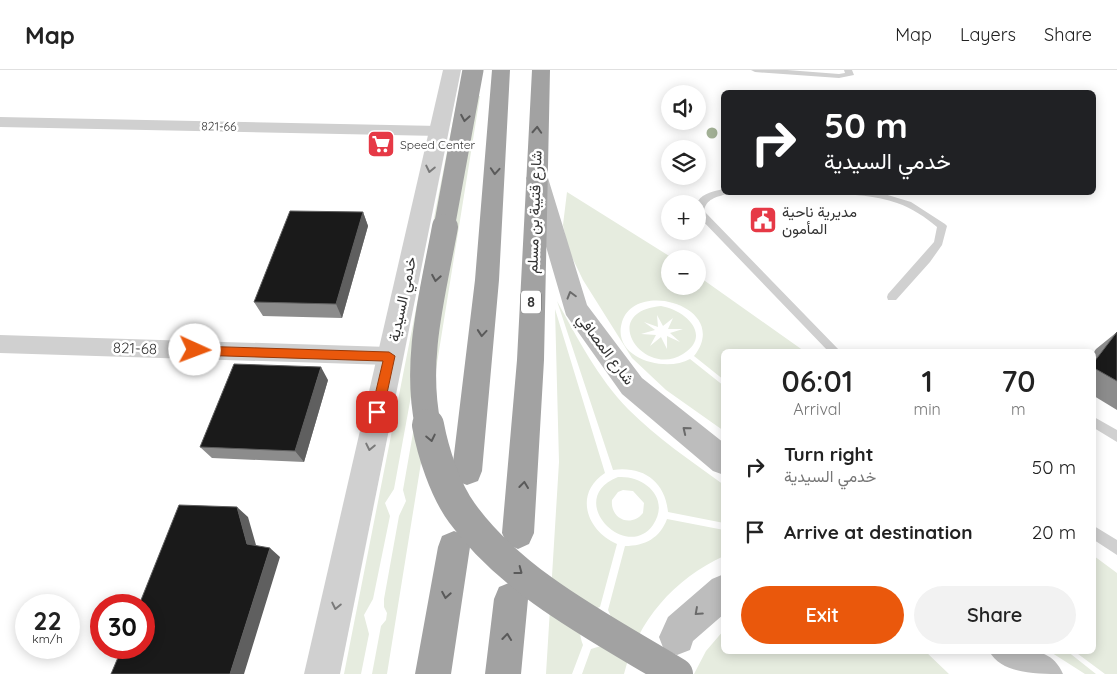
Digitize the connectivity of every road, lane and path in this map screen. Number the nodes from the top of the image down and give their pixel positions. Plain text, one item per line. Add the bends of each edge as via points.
1 (452, 70) edge
2 (473, 70) edge
3 (501, 70) edge
4 (540, 70) edge
5 (755, 70) edge
6 (848, 70) edge
7 (0, 122) edge
8 (439, 131) junction
9 (535, 172) junction
10 (721, 193) edge
11 (861, 195) edge
12 (892, 297) dead end
13 (0, 344) edge
14 (832, 349) edge
15 (389, 356) junction
16 (1096, 423) edge
17 (1117, 437) edge
18 (721, 459) edge
19 (467, 471) dead end
20 (518, 533) dead end
21 (1096, 533) edge
22 (454, 547) dead end
23 (1117, 548) edge
24 (721, 594) edge
25 (511, 599) dead end
26 (676, 637) dead end
27 (1012, 654) edge
28 (322, 674) edge
29 (433, 674) edge
30 (503, 674) edge
31 (677, 674) edge
32 (1045, 674) edge

1 - 8 street, خدمي السيدية
2 -> 31 highway, bridge via 423,346 422,397 434,455 461,512 503,559 569,608
3 -> 19 highway via 487,280
9 -> 4 highway, شارع قتيبة بن مسلم / 8
5 - 6 lane via 839,76 850,75
7 - 8 street, 821-66
8 -> 15 street, خدمي السيدية
18 -> 9 main road, شارع المصافي via 632,386 575,308
20 -> 9 highway, شارع قتيبة بن مسلم / 8 via 526,468
10 - 14 lane via 701,203 699,212
11 - 12 lane via 896,200 925,213 942,226 940,243
13 - 15 street, 821-68
15 -> 28 street, خدمي السيدية
16 - 17 lane
21 - 23 lane
22 -> 29 highway
24 -> 26 main road via 680,629
30 -> 25 highway
27 - 32 main road

